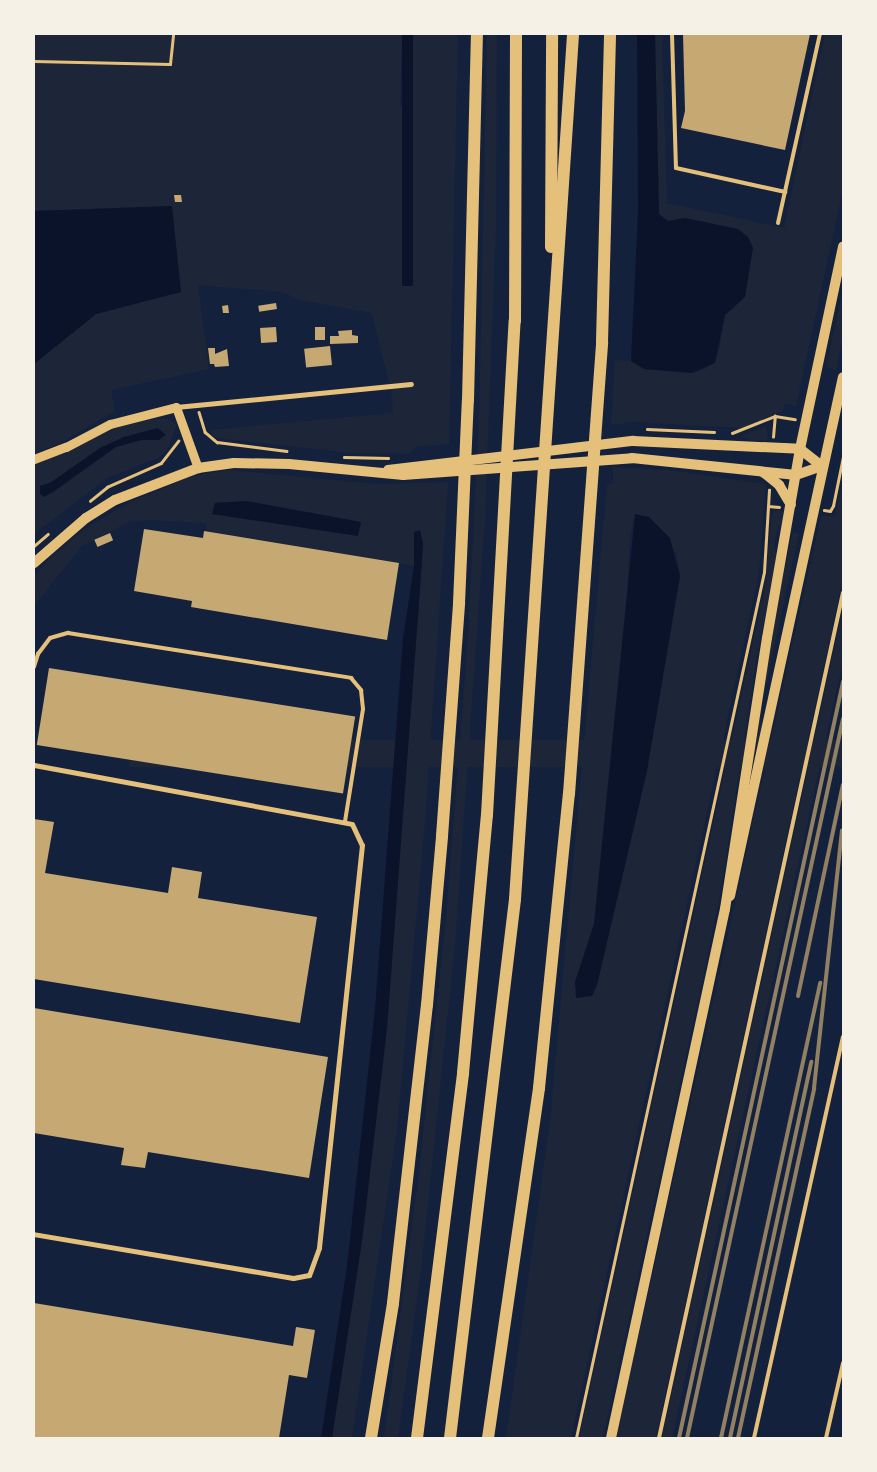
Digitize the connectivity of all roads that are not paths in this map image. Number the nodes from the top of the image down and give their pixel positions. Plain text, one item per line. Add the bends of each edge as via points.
1 (477, 34) edge
2 (516, 34) edge
3 (552, 34) edge
4 (573, 34) edge
5 (610, 34) edge
6 (672, 34) edge
7 (820, 34) edge
8 (785, 192) junction
9 (778, 223) dead end
10 (843, 247) edge
11 (551, 370) junction
12 (843, 377) edge
13 (411, 384) dead end
14 (176, 407) junction
15 (800, 450) junction
16 (34, 459) edge
17 (822, 466) junction
18 (198, 468) junction
19 (424, 470) junction
20 (762, 471) junction
21 (796, 475) junction
22 (791, 505) junction
23 (34, 563) edge
24 (843, 593) edge
25 (34, 667) edge
26 (34, 765) edge
27 (345, 822) junction
28 (725, 909) junction
29 (843, 1037) edge
30 (34, 1234) edge
31 (843, 1363) edge
32 (371, 1438) edge
33 (416, 1438) edge
34 (450, 1438) edge
35 (488, 1438) edge
36 (611, 1438) edge
37 (659, 1438) edge
38 (754, 1438) edge
39 (826, 1438) edge

1 - 32 highway via 468,400 442,836 427,1004 393,1303
2 - 33 highway via 515,320 487,815 464,1072
3 - 11 highway
4 - 11 highway
5 - 35 highway via 602,342 570,785 539,1088
6 - 8 lane via 676,168
7 - 8 lane
8 - 9 lane
10 - 15 main road
11 - 34 highway via 515,899
12 - 17 main road
13 - 14 street
14 - 16 street via 110,424
14 - 18 street
15 - 17 main road
15 - 19 main road via 633,441
15 - 21 main road
17 - 21 main road
17 - 28 main road via 735,882
18 - 19 main road via 234,463 379,472
18 - 23 main road via 115,500 86,518
19 - 20 main road via 632,458
20 - 21 main road
20 - 22 main road via 779,485
21 - 22 main road
22 - 28 main road
24 - 37 lane
25 - 27 lane via 38,654 50,638 68,633 351,678 361,690 364,709
26 - 27 street
27 - 30 street via 352,824 362,845 319,1248 313,1270 309,1275 293,1278
28 - 36 main road
29 - 38 lane
31 - 39 lane

